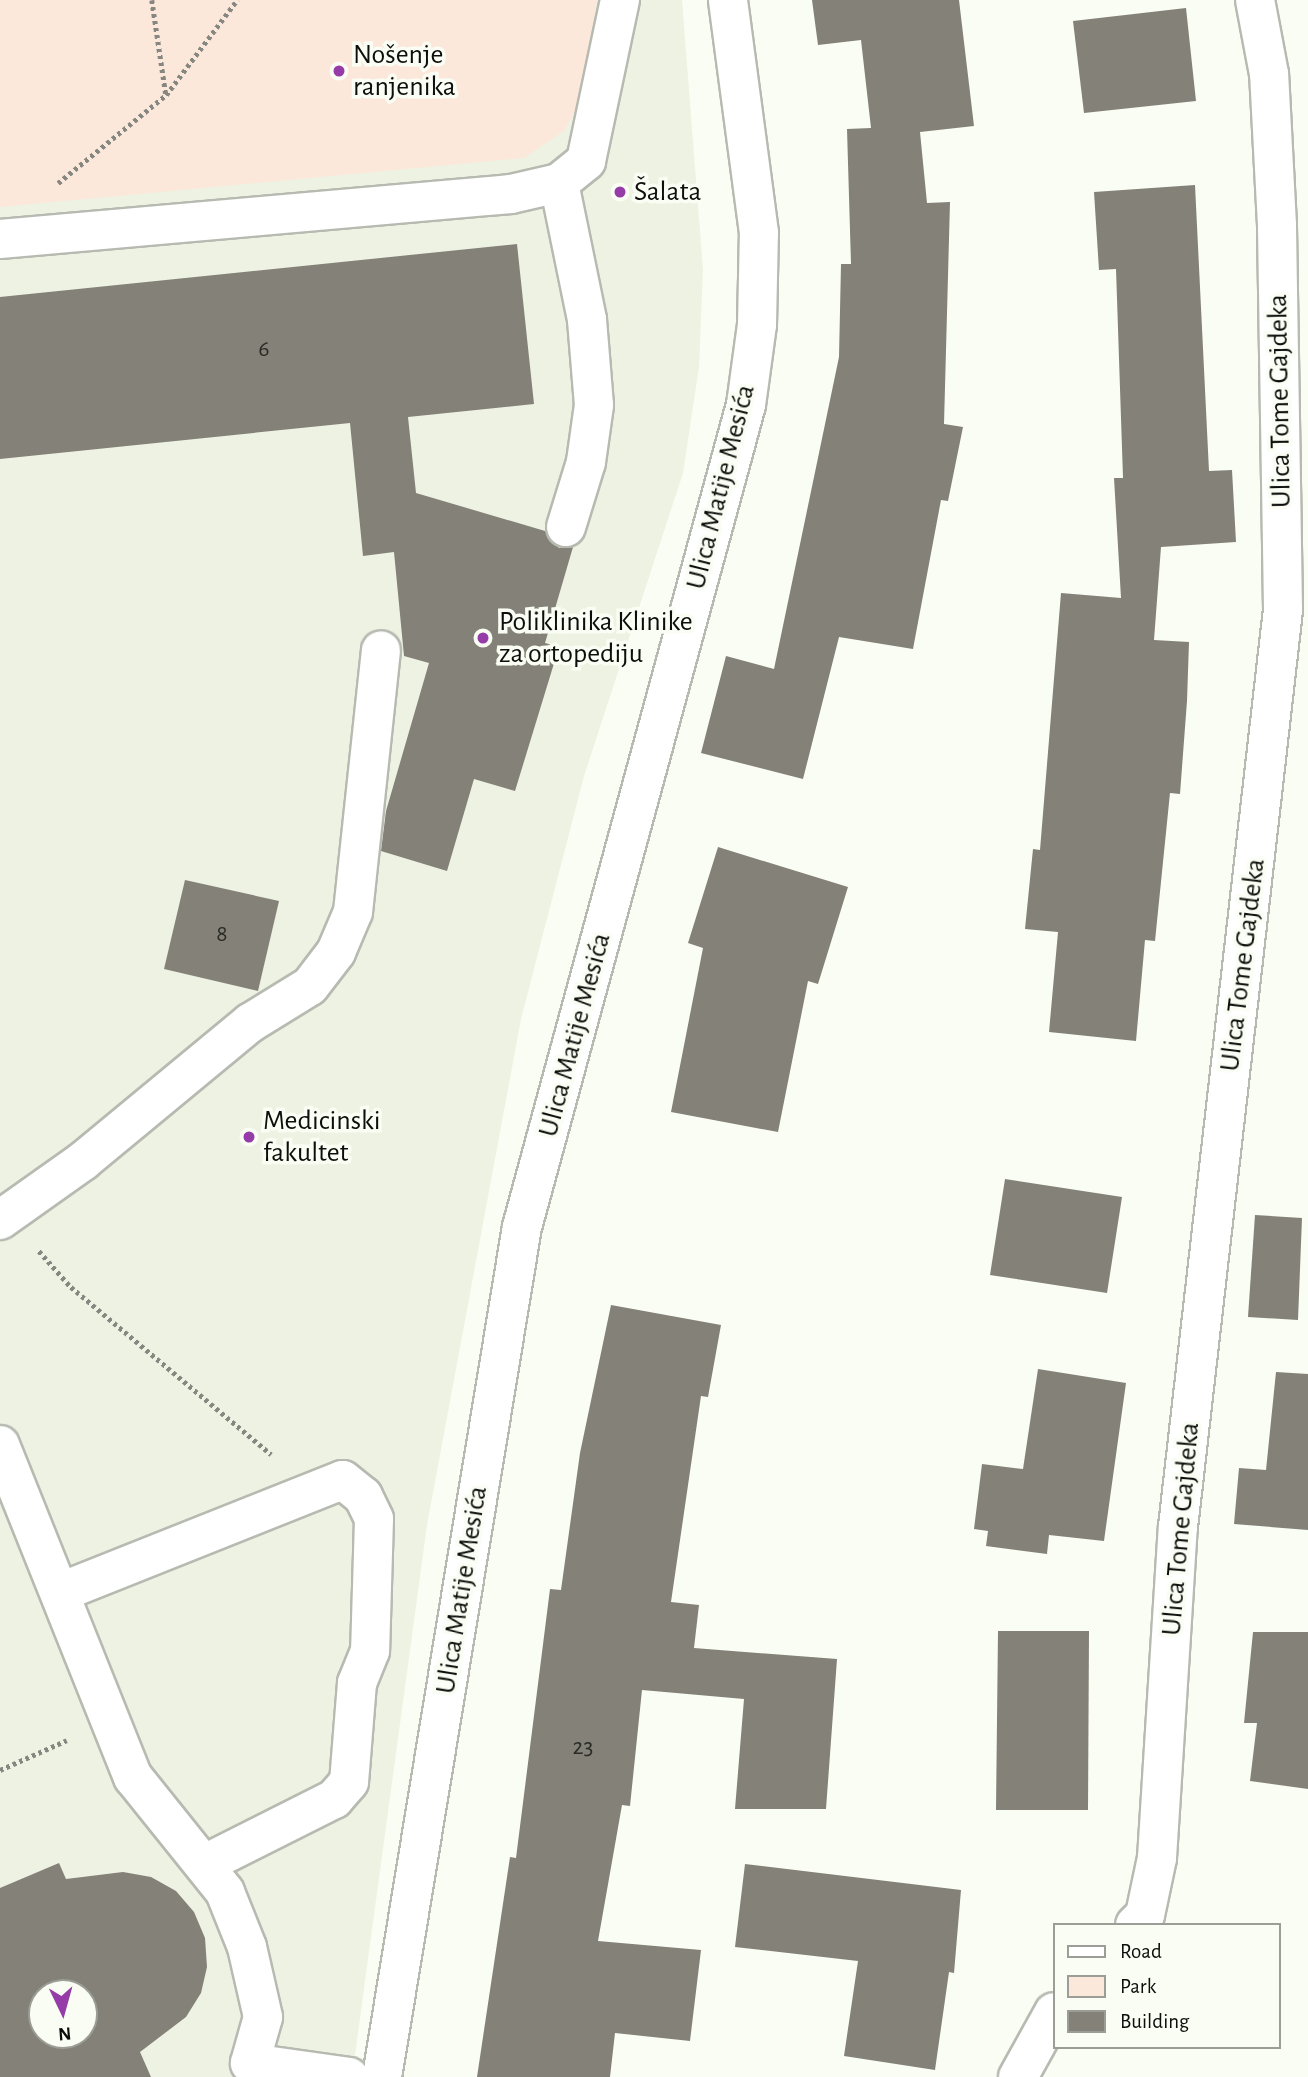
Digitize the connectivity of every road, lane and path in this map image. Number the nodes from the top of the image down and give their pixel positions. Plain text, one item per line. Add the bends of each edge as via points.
1 (152, 0) edge
2 (237, 0) edge
3 (620, 0) edge
4 (728, 0) edge
5 (1255, 0) edge
6 (166, 95) junction
7 (559, 183) junction
8 (2, 239) edge
9 (566, 527) dead end
10 (382, 650) dead end
11 (4, 1218) edge
12 (0, 1445) edge
13 (313, 1492) junction
14 (61, 1592) junction
15 (110, 1721) junction
16 (0, 1770) edge
17 (205, 1864) junction
18 (1137, 1923) edge
19 (1052, 2016) edge
20 (247, 2070) edge
21 (349, 2077) edge
22 (382, 2077) edge
23 (1018, 2077) edge

1 - 6 path
2 - 6 path
3 - 7 street via 586,161
4 - 22 street, Ulica Matije Mesića via 759,233 757,325 746,405 522,1227
5 - 18 street, Ulica Tome Gajdeka via 1269,75 1277,225 1283,610 1178,1527 1157,1858 1144,1915
6 - 8 path via 62,180
7 - 8 street via 511,194
7 - 9 street via 587,320 594,405 586,462
10 - 11 street via 353,912 336,953 310,986 250,1023
11 - 13 path via 71,1287 204,1394
12 - 14 street
13 - 14 street
13 - 17 street via 343,1480 363,1496 374,1519 370,1651 357,1683 355,1766 334,1799
14 - 15 street
15 - 16 path
15 - 17 street via 134,1777
17 - 20 street via 225,1892 247,1947 262,2017
19 - 23 street
20 - 21 street

